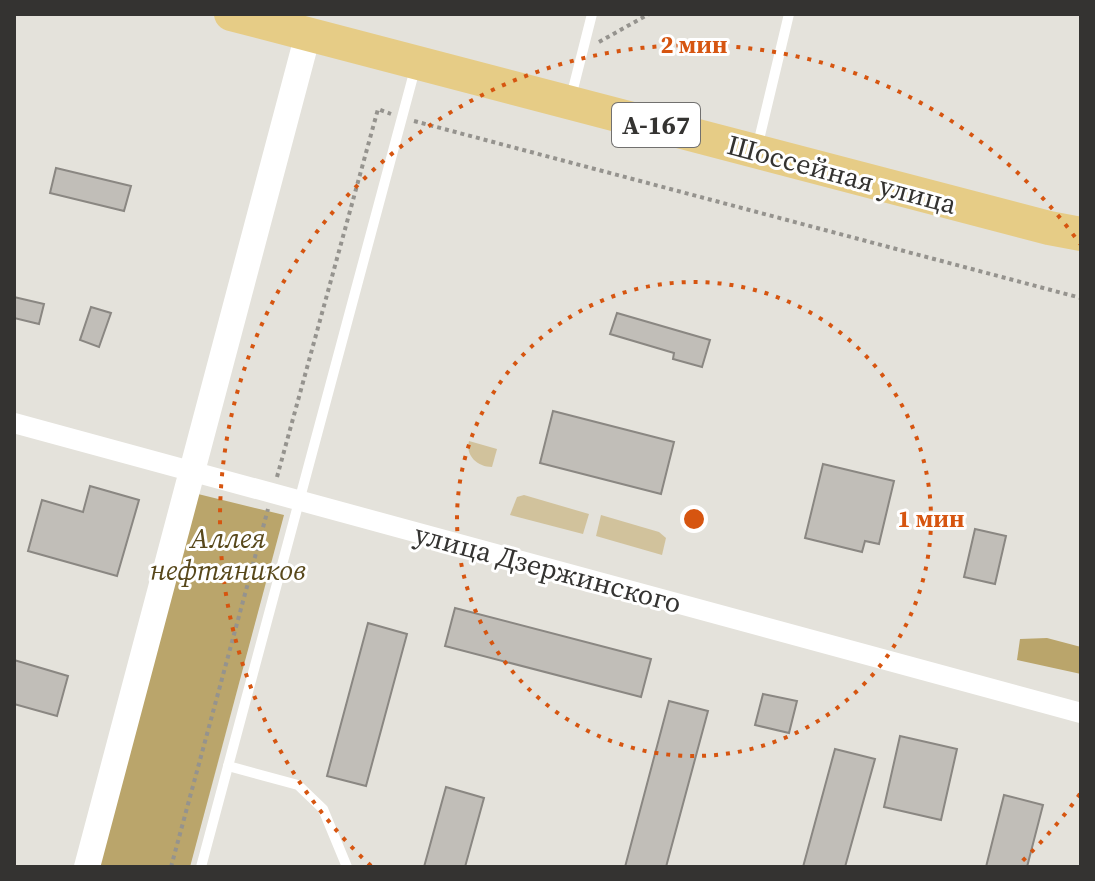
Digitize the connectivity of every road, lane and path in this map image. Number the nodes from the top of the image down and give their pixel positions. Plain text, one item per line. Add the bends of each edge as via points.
1 (231, 14) edge
2 (592, 14) edge
3 (649, 14) edge
4 (789, 14) edge
5 (312, 24) edge
6 (584, 51) junction
7 (416, 62) junction
8 (570, 103) junction
9 (402, 118) junction
10 (756, 151) junction
11 (1081, 234) edge
12 (1081, 298) edge
13 (14, 423) edge
14 (192, 471) junction
15 (299, 501) junction
16 (1081, 713) edge
17 (228, 766) junction
18 (87, 867) edge
19 (201, 867) edge
20 (347, 867) edge

1 - 5 highway, Шоссейная улица / А-167
2 - 6 lane
3 - 6 path
4 - 10 lane
5 - 7 highway, Шоссейная улица / А-167
5 - 14 street
6 - 8 lane
7 - 8 highway, Шоссейная улица / А-167
7 - 9 lane
8 - 10 highway, Шоссейная улица / А-167
9 - 12 path
9 - 15 lane
10 - 11 highway, Шоссейная улица / А-167
13 - 14 street, улица Дзержинского
14 - 15 street, улица Дзержинского
14 - 18 street
15 - 16 street, улица Дзержинского
15 - 17 lane
17 - 19 lane
17 - 20 lane via 298,785 323,809

